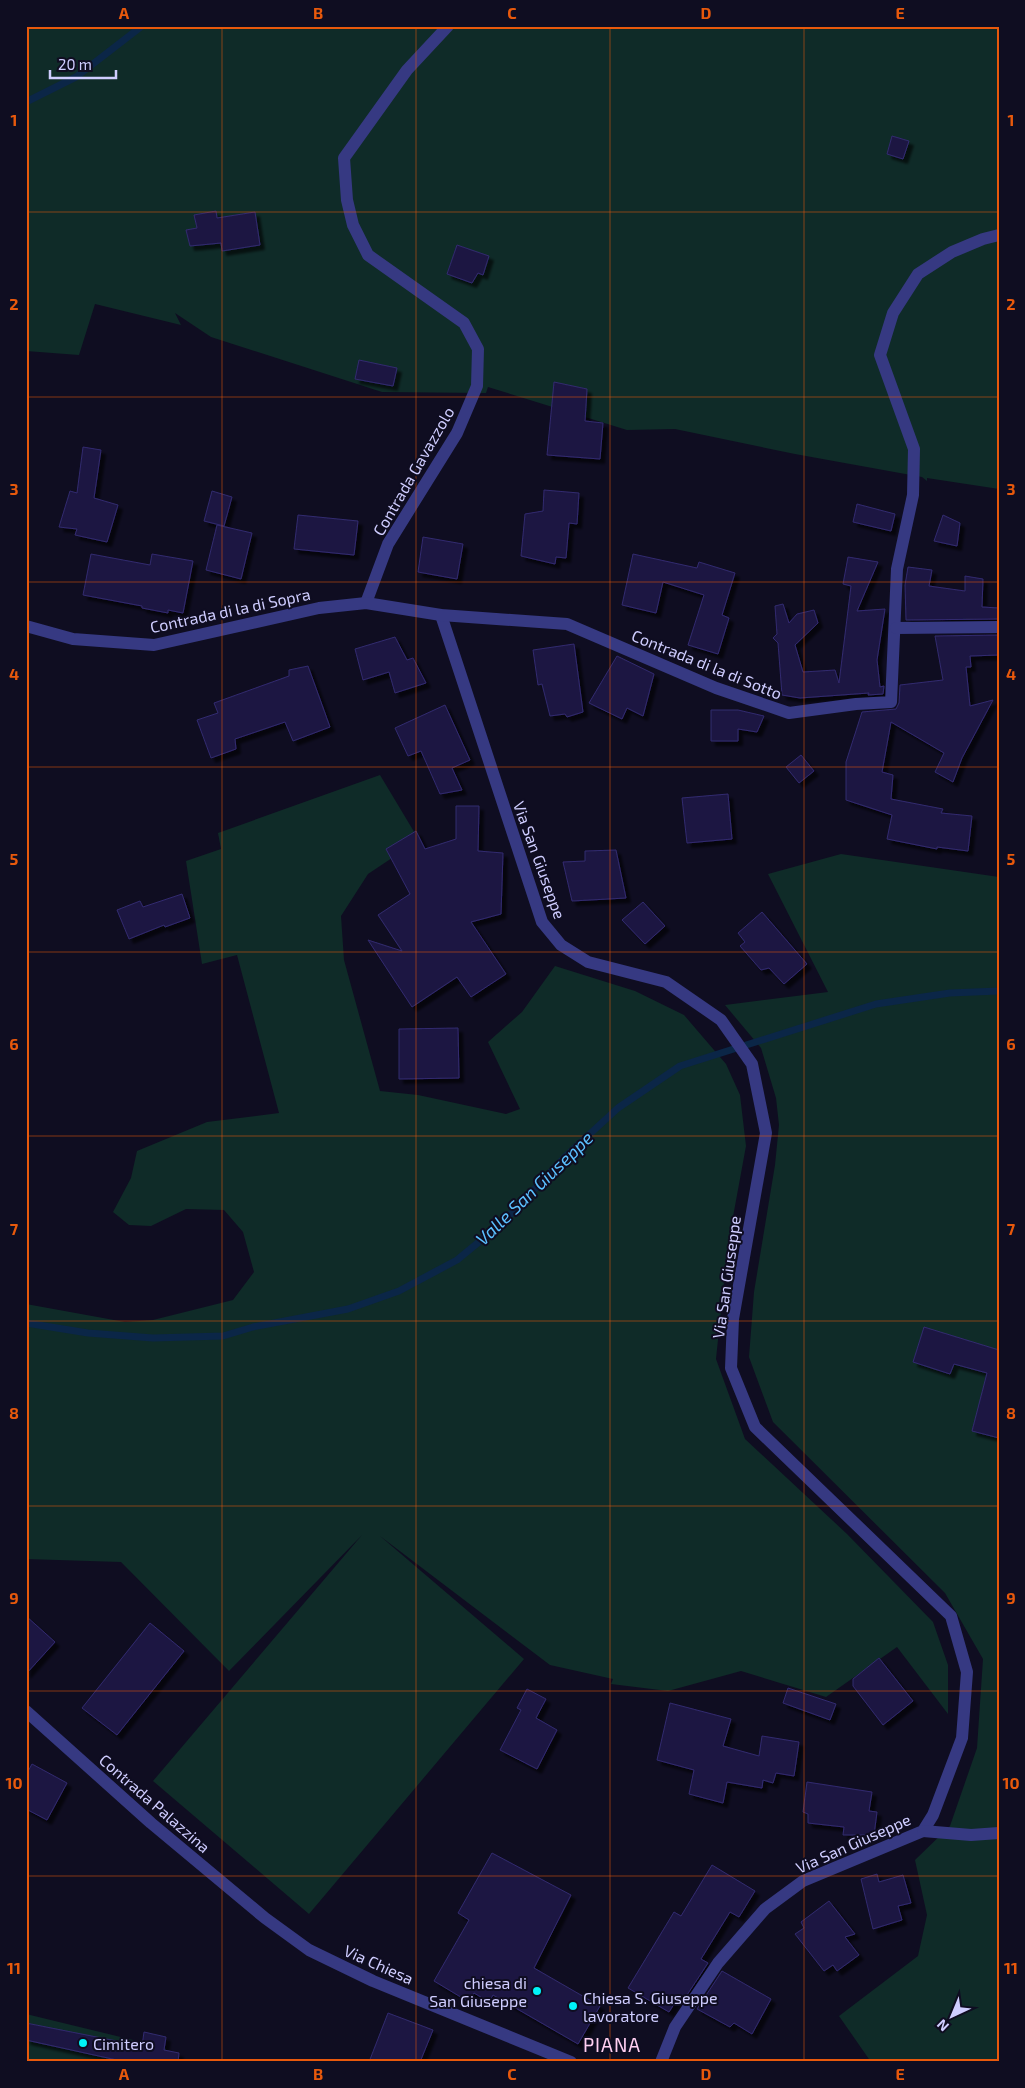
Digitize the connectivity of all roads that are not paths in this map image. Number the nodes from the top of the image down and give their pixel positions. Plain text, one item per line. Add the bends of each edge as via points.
1 (448, 26) edge
2 (999, 235) edge
3 (366, 604) junction
4 (441, 615) junction
5 (26, 626) edge
6 (999, 627) edge
7 (896, 628) junction
8 (26, 1711) edge
9 (923, 1831) junction
10 (999, 1834) edge
11 (265, 1918) joint
12 (571, 2062) edge
13 (661, 2062) edge

1 - 3 street, Contrada Gavazzolo via 407,70 344,158 346,200 353,225 368,255 464,323 478,349 477,386 456,433 388,544
2 - 7 street via 952,252 918,274 892,313 880,355 914,449 913,495 898,569
3 - 4 street, Contrada di la di Sopra
3 - 5 street, Contrada di la di Sopra via 319,608 154,645 73,639
4 - 7 street, Contrada di la di Sotto via 567,624 716,688 789,713 891,702
4 - 9 street, Via San Giuseppe via 542,922 561,945 588,962 666,982 721,1020 752,1064 766,1133 733,1319 731,1368 756,1427 951,1616 967,1672 962,1738 933,1816
6 - 7 street
8 - 11 street, Contrada Palazzina
9 - 10 street
9 - 13 street, Via San Giuseppe via 803,1881 765,1910 718,1963 675,2027
11 - 12 street, Via Chiesa via 309,1950 373,1981

